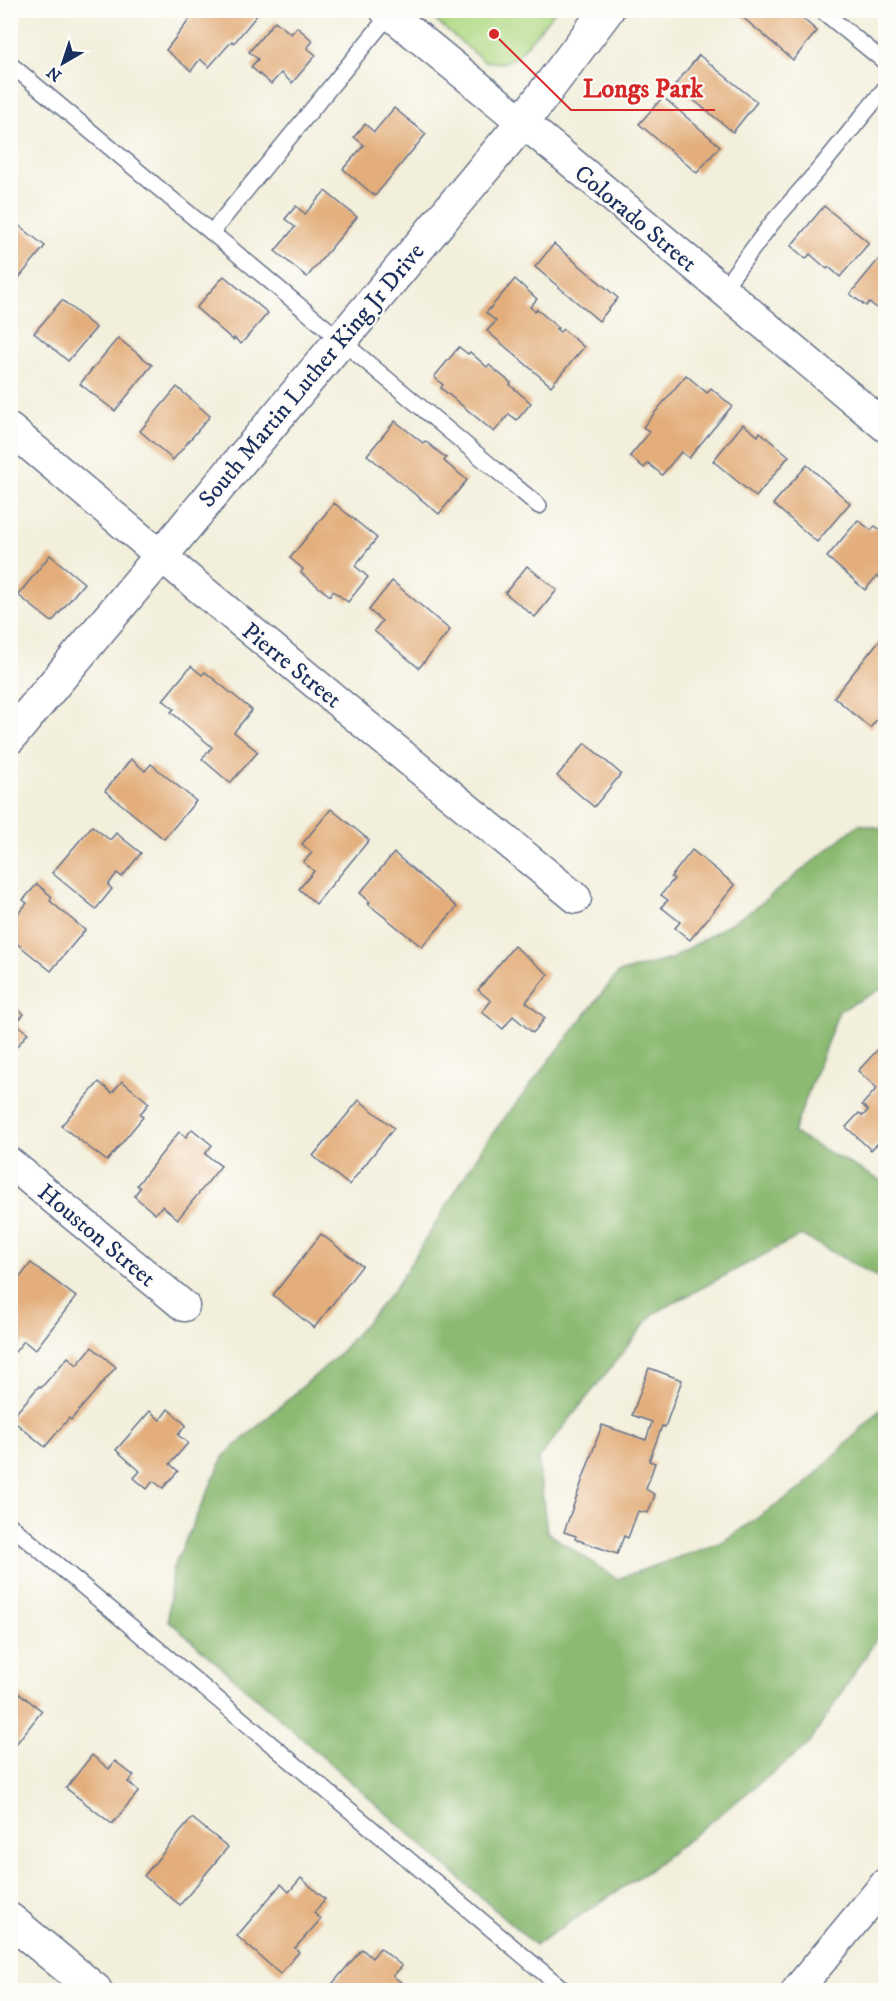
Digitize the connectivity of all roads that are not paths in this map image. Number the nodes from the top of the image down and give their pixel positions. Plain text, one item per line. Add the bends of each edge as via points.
1 (608, 10) edge
2 (821, 10) edge
3 (388, 12) edge
4 (885, 63) edge
5 (10, 64) edge
6 (885, 87) edge
7 (522, 123) junction
8 (212, 232) junction
9 (722, 290) junction
10 (341, 340) junction
11 (885, 427) edge
12 (10, 429) edge
13 (539, 506) dead end
14 (161, 555) junction
15 (10, 737) edge
16 (576, 898) dead end
17 (10, 1163) edge
18 (184, 1306) dead end
19 (10, 1525) edge
20 (885, 1883) edge
21 (10, 1920) edge
22 (95, 1990) edge
23 (564, 1990) edge
24 (796, 1990) edge

1 - 7 street, South Martin Luther King Jr Drive
2 - 4 lane
3 - 7 street, Colorado Street
3 - 8 lane
5 - 8 lane
6 - 9 lane
7 - 9 street, Colorado Street
7 - 10 street, South Martin Luther King Jr Drive
8 - 10 lane
9 - 11 street, Colorado Street
10 - 13 lane
10 - 14 street, South Martin Luther King Jr Drive
12 - 14 street, Pierre Street
14 - 15 street, South Martin Luther King Jr Drive
14 - 16 street, Pierre Street
17 - 18 street, Houston Street
19 - 23 lane
20 - 24 street
21 - 22 street

